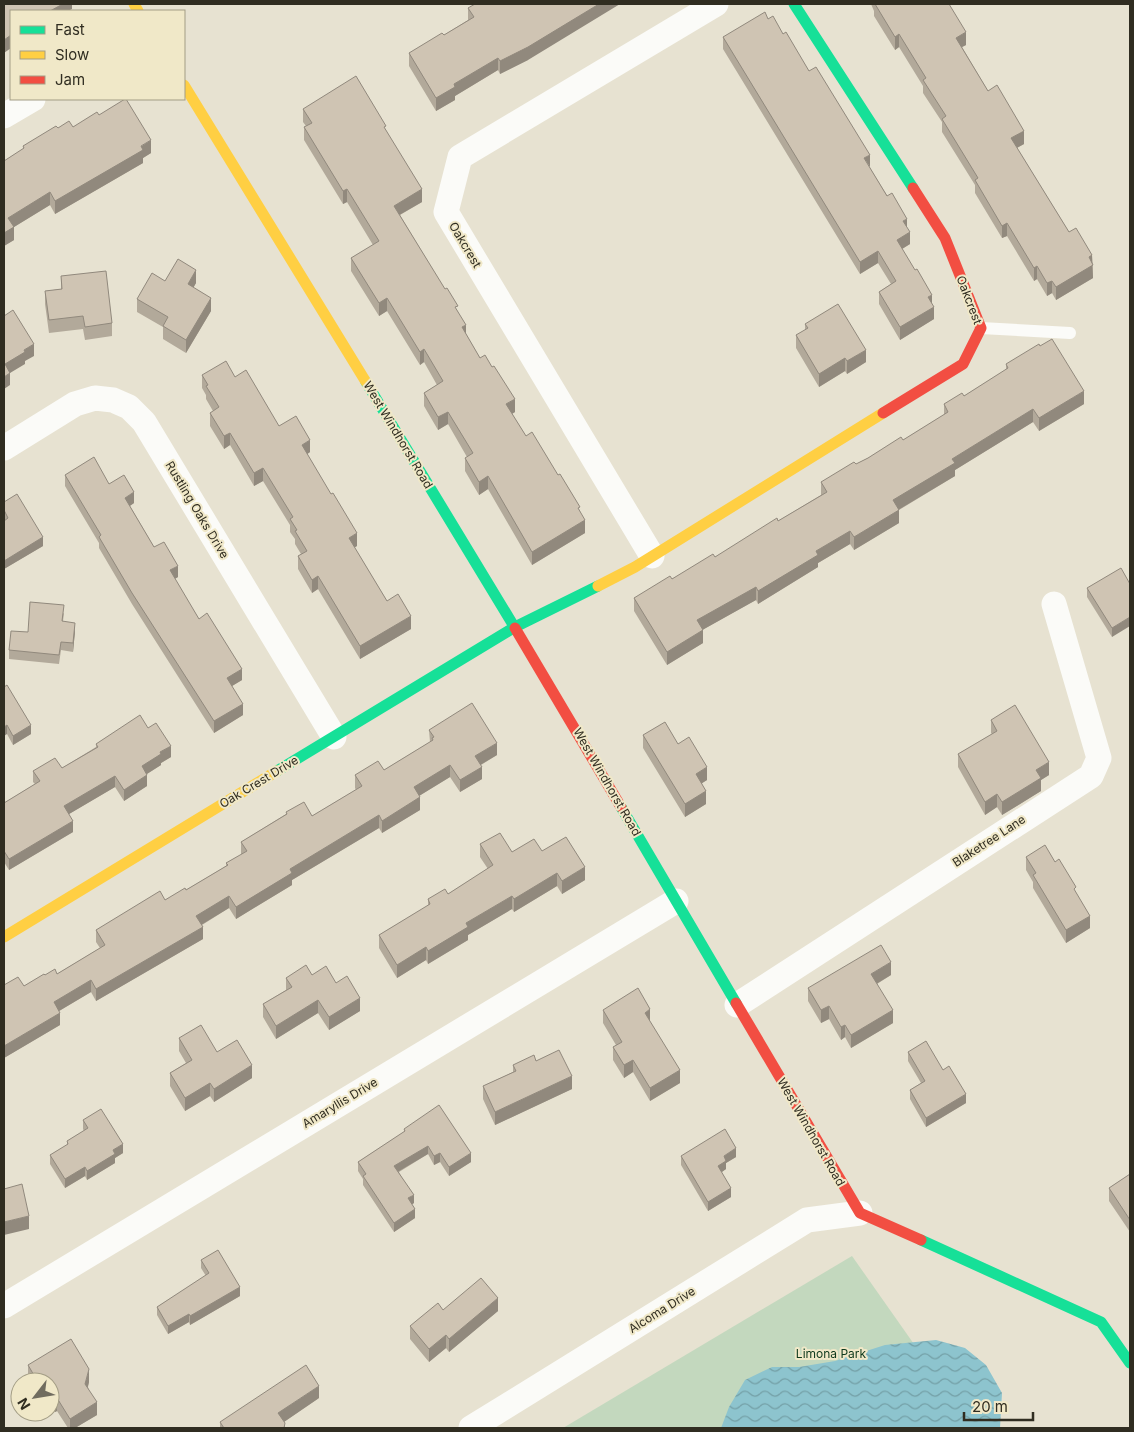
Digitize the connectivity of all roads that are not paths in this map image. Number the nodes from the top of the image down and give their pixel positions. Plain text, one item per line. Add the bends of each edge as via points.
1 (716, 4) edge
2 (794, 4) edge
3 (185, 88) edge
4 (31, 100) edge
5 (4, 116) edge
6 (981, 328) junction
7 (1070, 333) dead end
8 (4, 448) edge
9 (652, 556) junction
10 (1054, 604) dead end
11 (515, 627) junction
12 (334, 737) junction
13 (676, 901) junction
14 (4, 937) edge
15 (737, 1004) junction
16 (860, 1214) junction
17 (4, 1306) edge
18 (1130, 1363) edge
19 (471, 1428) edge

1 - 9 street, Oakcrest via 460,157 446,212
2 - 6 street, Oakcrest via 945,238
3 - 11 street, West Windhorst Road
4 - 5 street
6 - 7 lane
6 - 9 street, Oakcrest via 963,364
8 - 12 street, Rustling Oaks Drive via 76,404 95,398 129,407 144,422
9 - 11 street, Oakcrest
10 - 15 street, Blaketree Lane via 1099,758 1091,776
11 - 12 street, Oak Crest Drive
11 - 13 street, West Windhorst Road
12 - 14 street, Oak Crest Drive
13 - 15 street, West Windhorst Road
13 - 17 street, Amaryllis Drive
15 - 16 street, West Windhorst Road
16 - 18 street via 1101,1322
16 - 19 street, Alcoma Drive via 807,1220

